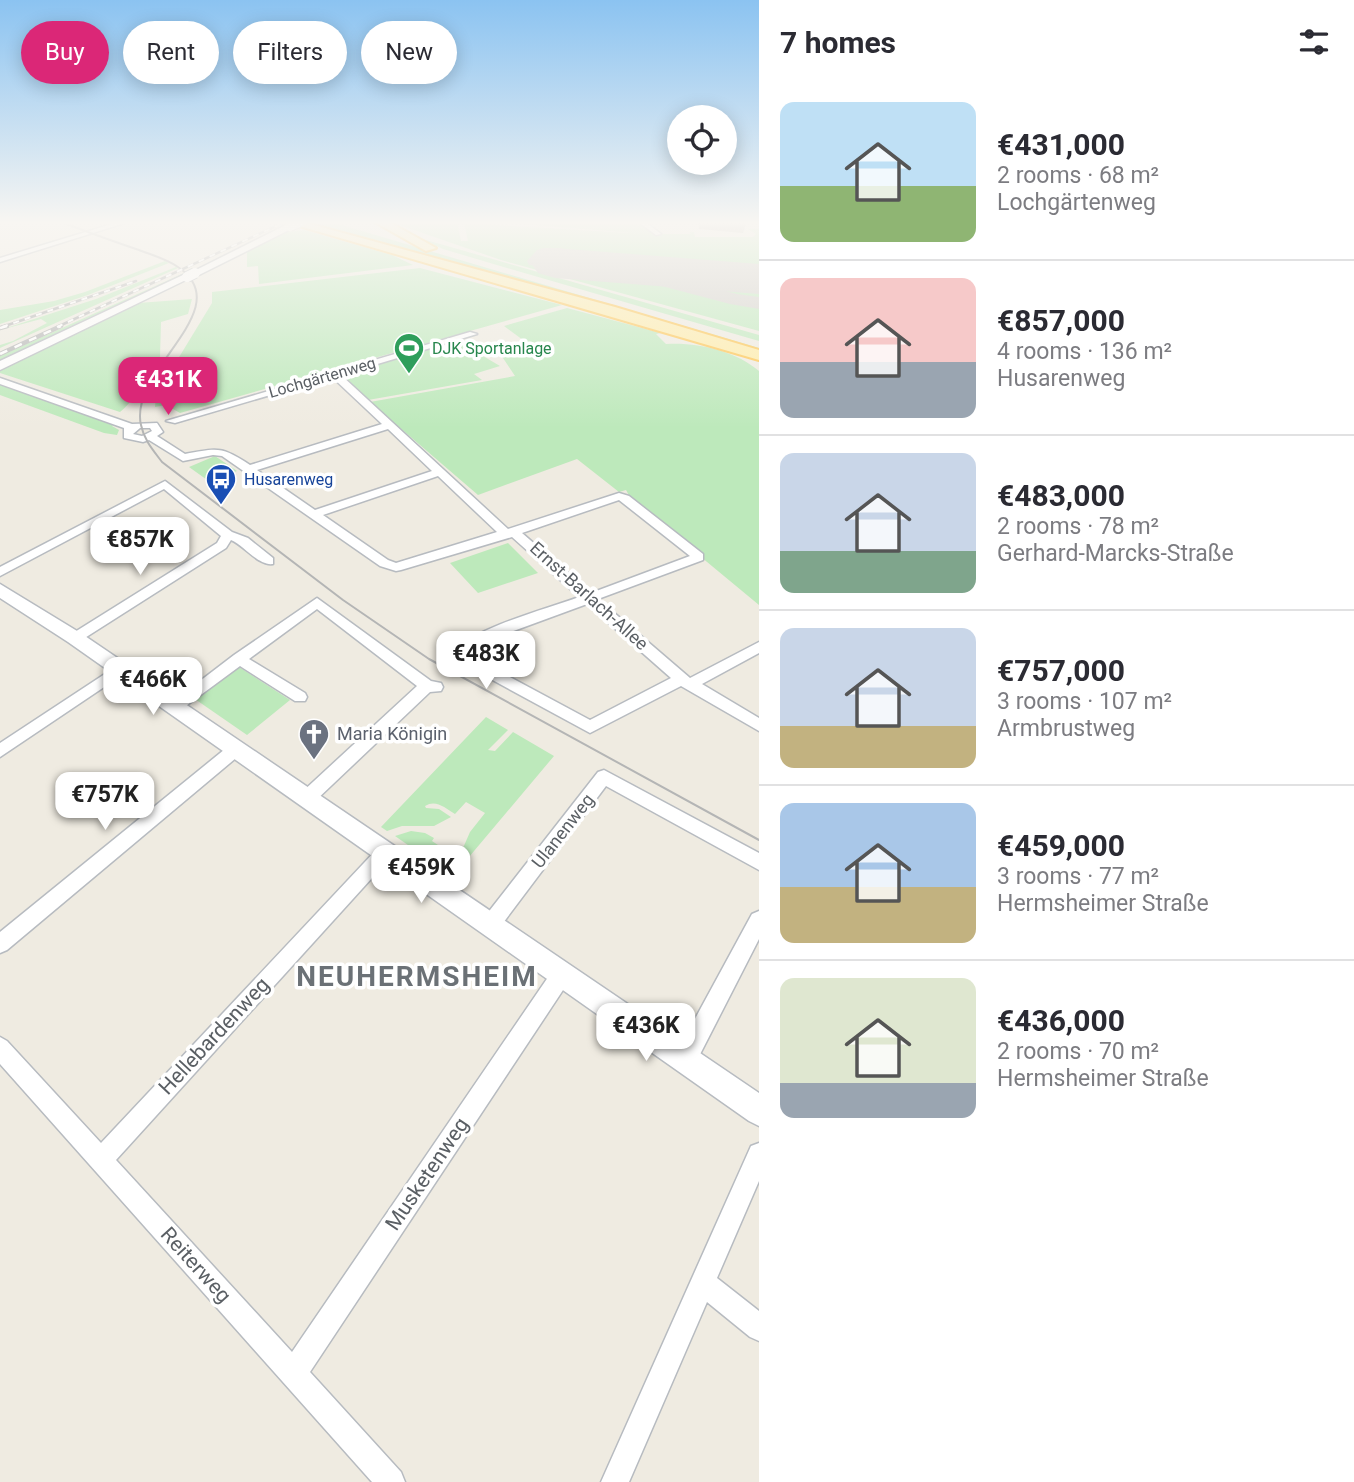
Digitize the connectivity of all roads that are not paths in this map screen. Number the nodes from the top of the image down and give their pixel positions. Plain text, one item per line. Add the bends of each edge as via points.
1 (159, 290) edge
2 (539, 290) edge
3 (573, 290) edge
4 (473, 334) dead end
5 (759, 345) edge
6 (759, 355) edge
7 (0, 366) edge
8 (334, 374) junction
9 (0, 381) edge
10 (171, 421) dead end
11 (391, 425) junction
12 (249, 468) junction
13 (440, 472) junction
14 (315, 514) junction
15 (510, 533) junction
16 (228, 535) junction
17 (269, 561) dead end
18 (0, 572) edge
19 (0, 590) edge
20 (590, 598) junction
21 (75, 638) junction
22 (759, 647) edge
23 (239, 659) junction
24 (120, 669) junction
25 (685, 682) junction
26 (300, 697) dead end
27 (174, 707) junction
28 (759, 725) edge
29 (236, 749) junction
30 (0, 751) edge
31 (307, 798) junction
32 (384, 852) junction
33 (759, 863) edge
34 (759, 920) edge
35 (490, 925) junction
36 (0, 944) edge
37 (562, 974) junction
38 (0, 1048) edge
39 (685, 1060) junction
40 (759, 1111) edge
41 (759, 1154) edge
42 (101, 1159) junction
43 (703, 1282) junction
44 (759, 1328) edge
45 (293, 1373) junction
46 (391, 1482) edge
47 (615, 1482) edge

1 - 7 street
2 - 6 main road
3 - 5 main road
4 - 8 street, Lochgärtenweg
8 - 10 street, Lochgärtenweg
8 - 11 street, Ernst-Barlach-Allee
9 - 12 street via 131,427 127,433 131,438 152,437 178,456 191,458 219,451
11 - 12 street
11 - 13 street, Ernst-Barlach-Allee
12 - 14 street
13 - 14 street
13 - 15 street, Ernst-Barlach-Allee
14 - 15 street via 396,567
15 - 20 street, Ernst-Barlach-Allee
15 - 20 street via 619,496 698,557
16 - 17 street via 244,541
16 - 18 street via 165,484
16 - 21 street via 222,545
19 - 21 street
20 - 25 street, Ernst-Barlach-Allee
20 - 25 street via 476,640 457,655 590,727
21 - 24 street
22 - 25 street
23 - 26 street
23 - 27 street
23 - 31 street via 317,602 431,686
24 - 27 street
24 - 30 street
25 - 28 street, Ernst-Barlach-Allee
27 - 29 street
29 - 31 street
29 - 36 street
31 - 32 street
32 - 35 street
32 - 42 street, Hellebardenweg
33 - 35 street, Ulanenweg via 604,777
34 - 39 street
35 - 37 street
37 - 39 street
37 - 45 street, Musketenweg
38 - 42 street, Reiterweg
39 - 40 street
41 - 43 street
42 - 45 street, Reiterweg
43 - 44 street
43 - 47 street
45 - 46 street, Reiterweg

